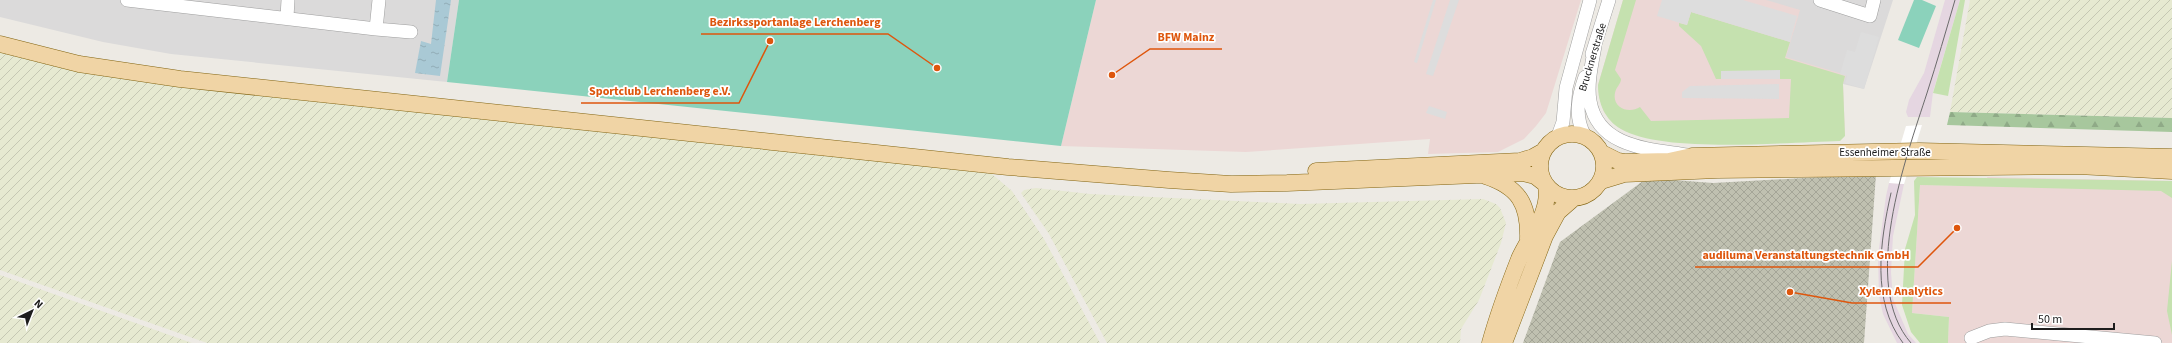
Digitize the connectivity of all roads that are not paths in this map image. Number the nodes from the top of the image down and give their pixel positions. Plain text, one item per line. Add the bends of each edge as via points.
1 (127, 0) edge
2 (288, 0) edge
3 (379, 0) edge
4 (1590, 0) edge
5 (1609, 0) edge
6 (1820, 0) edge
7 (1874, 0) edge
8 (202, 4) edge
9 (287, 17) junction
10 (376, 29) junction
11 (411, 32) dead end
12 (0, 44) edge
13 (1595, 46) junction
14 (1558, 136) junction
15 (1585, 136) junction
16 (1542, 152) junction
17 (1602, 153) junction
18 (1692, 156) junction
19 (2172, 157) edge
20 (2172, 171) edge
21 (1479, 174) junction
22 (1169, 180) junction
23 (1601, 181) junction
24 (1545, 185) junction
25 (1574, 198) junction
26 (1528, 241) junction
27 (1971, 338) dead end
28 (1490, 343) edge
29 (1504, 343) edge
30 (2155, 343) edge

1 - 8 street
2 - 9 street
3 - 10 street
4 - 14 street, Brucknerstraße via 1566,88 1563,122
5 - 13 street, Brucknerstraße
6 - 7 street via 1870,16
8 - 9 street
9 - 10 street
10 - 11 street
12 - 22 main road via 79,64 187,80 1008,167
13 - 15 street, Brucknerstraße via 1582,84 1577,114
13 - 18 street via 1590,75 1590,101 1594,114 1606,132 1617,140 1634,146
14 - 15 main road via 1572,133
14 - 16 main road via 1546,145
15 - 17 main road via 1592,140
16 - 22 main road via 1520,161
16 - 24 main road via 1539,164
17 - 18 main road, Essenheimer Straße via 1618,161 1669,161
17 - 23 main road via 1604,167
18 - 19 main road, Essenheimer Straße via 1919,151
20 - 23 main road, Essenheimer Straße via 2078,166 1717,170 1624,174
21 - 22 main road via 1231,184
21 - 24 main road via 1528,174
21 - 26 main road via 1505,184 1518,196 1528,217
23 - 25 main road via 1590,193
24 - 25 main road via 1559,196
24 - 26 main road via 1546,205
25 - 29 main road via 1558,212 1545,236
26 - 28 main road via 1500,308
27 - 30 street via 1989,331 2005,329

